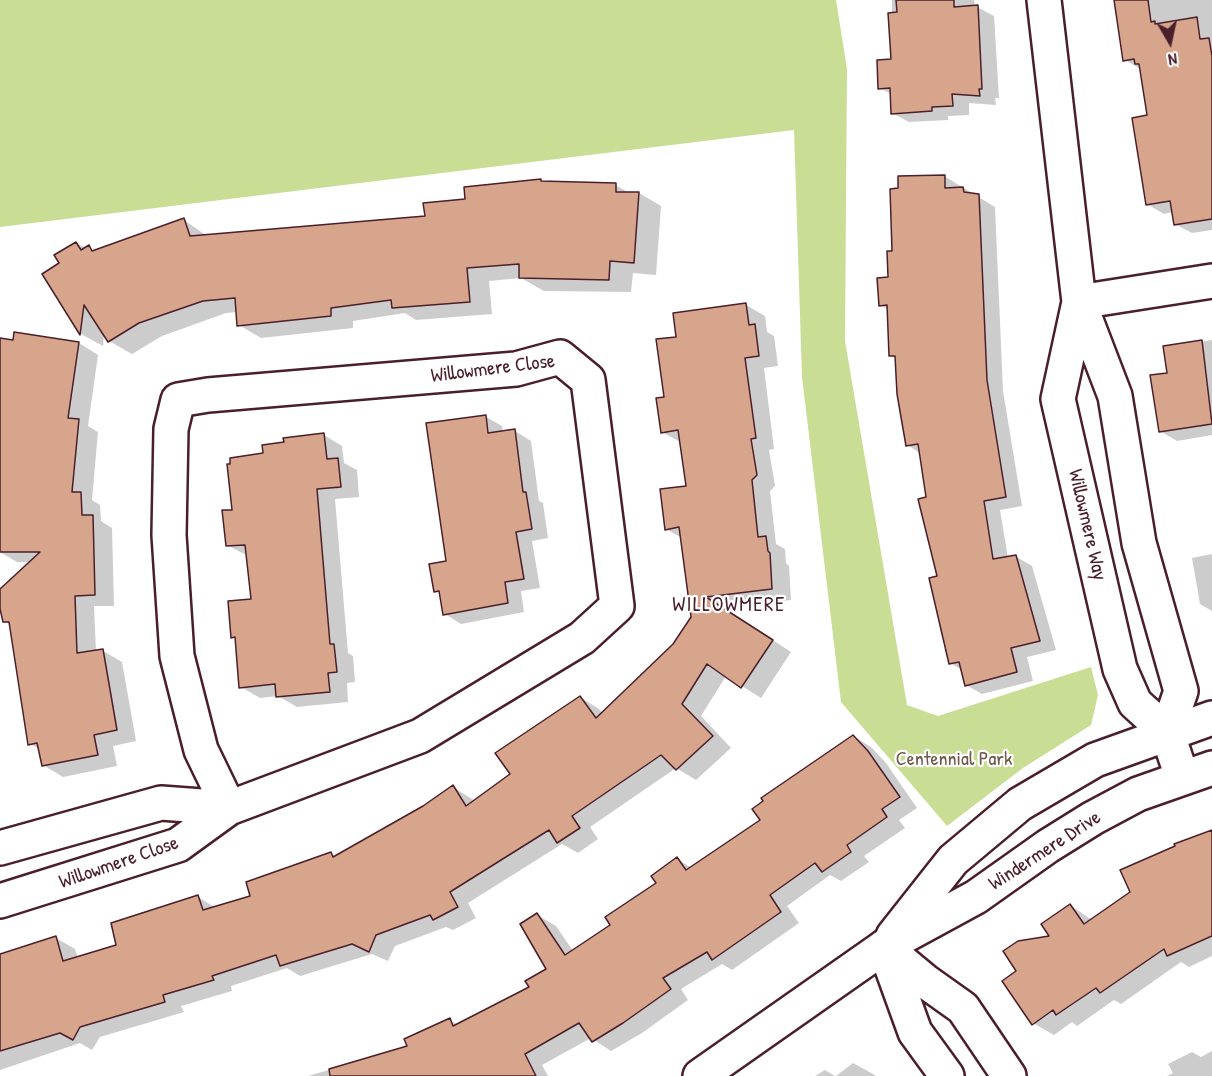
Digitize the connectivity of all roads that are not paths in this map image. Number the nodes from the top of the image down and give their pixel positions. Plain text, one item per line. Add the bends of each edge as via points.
1 (1044, 0) edge
2 (1212, 281) edge
3 (1079, 302) junction
4 (1212, 718) edge
5 (1167, 732) junction
6 (1197, 772) edge
7 (229, 808) junction
8 (0, 848) edge
9 (0, 902) edge
10 (884, 947) junction
11 (700, 1076) edge
12 (947, 1076) edge
13 (1009, 1076) edge

1 - 3 street, Willowmere Way
2 - 3 street
3 - 5 street, Willowmere Way via 1115,396 1139,543 1180,690
3 - 5 street, Willowmere Way via 1058,399 1120,669 1135,703
4 - 5 street, Windermere Drive
5 - 6 street, Willowmere Way
5 - 10 street, Windermere Drive via 1095,760 1020,804 953,860
6 - 10 street, Windermere Drive via 1093,818 976,897
7 - 7 street, Willowmere Close via 420,736 582,638 617,606 588,380 560,357 516,369 178,400 171,429 170,535 177,656 201,750
7 - 8 street, Willowmere Close via 161,803
7 - 9 street, Willowmere Close via 178,845
10 - 11 street, Windermere Drive
10 - 12 street via 915,1032
10 - 13 street via 963,1008

